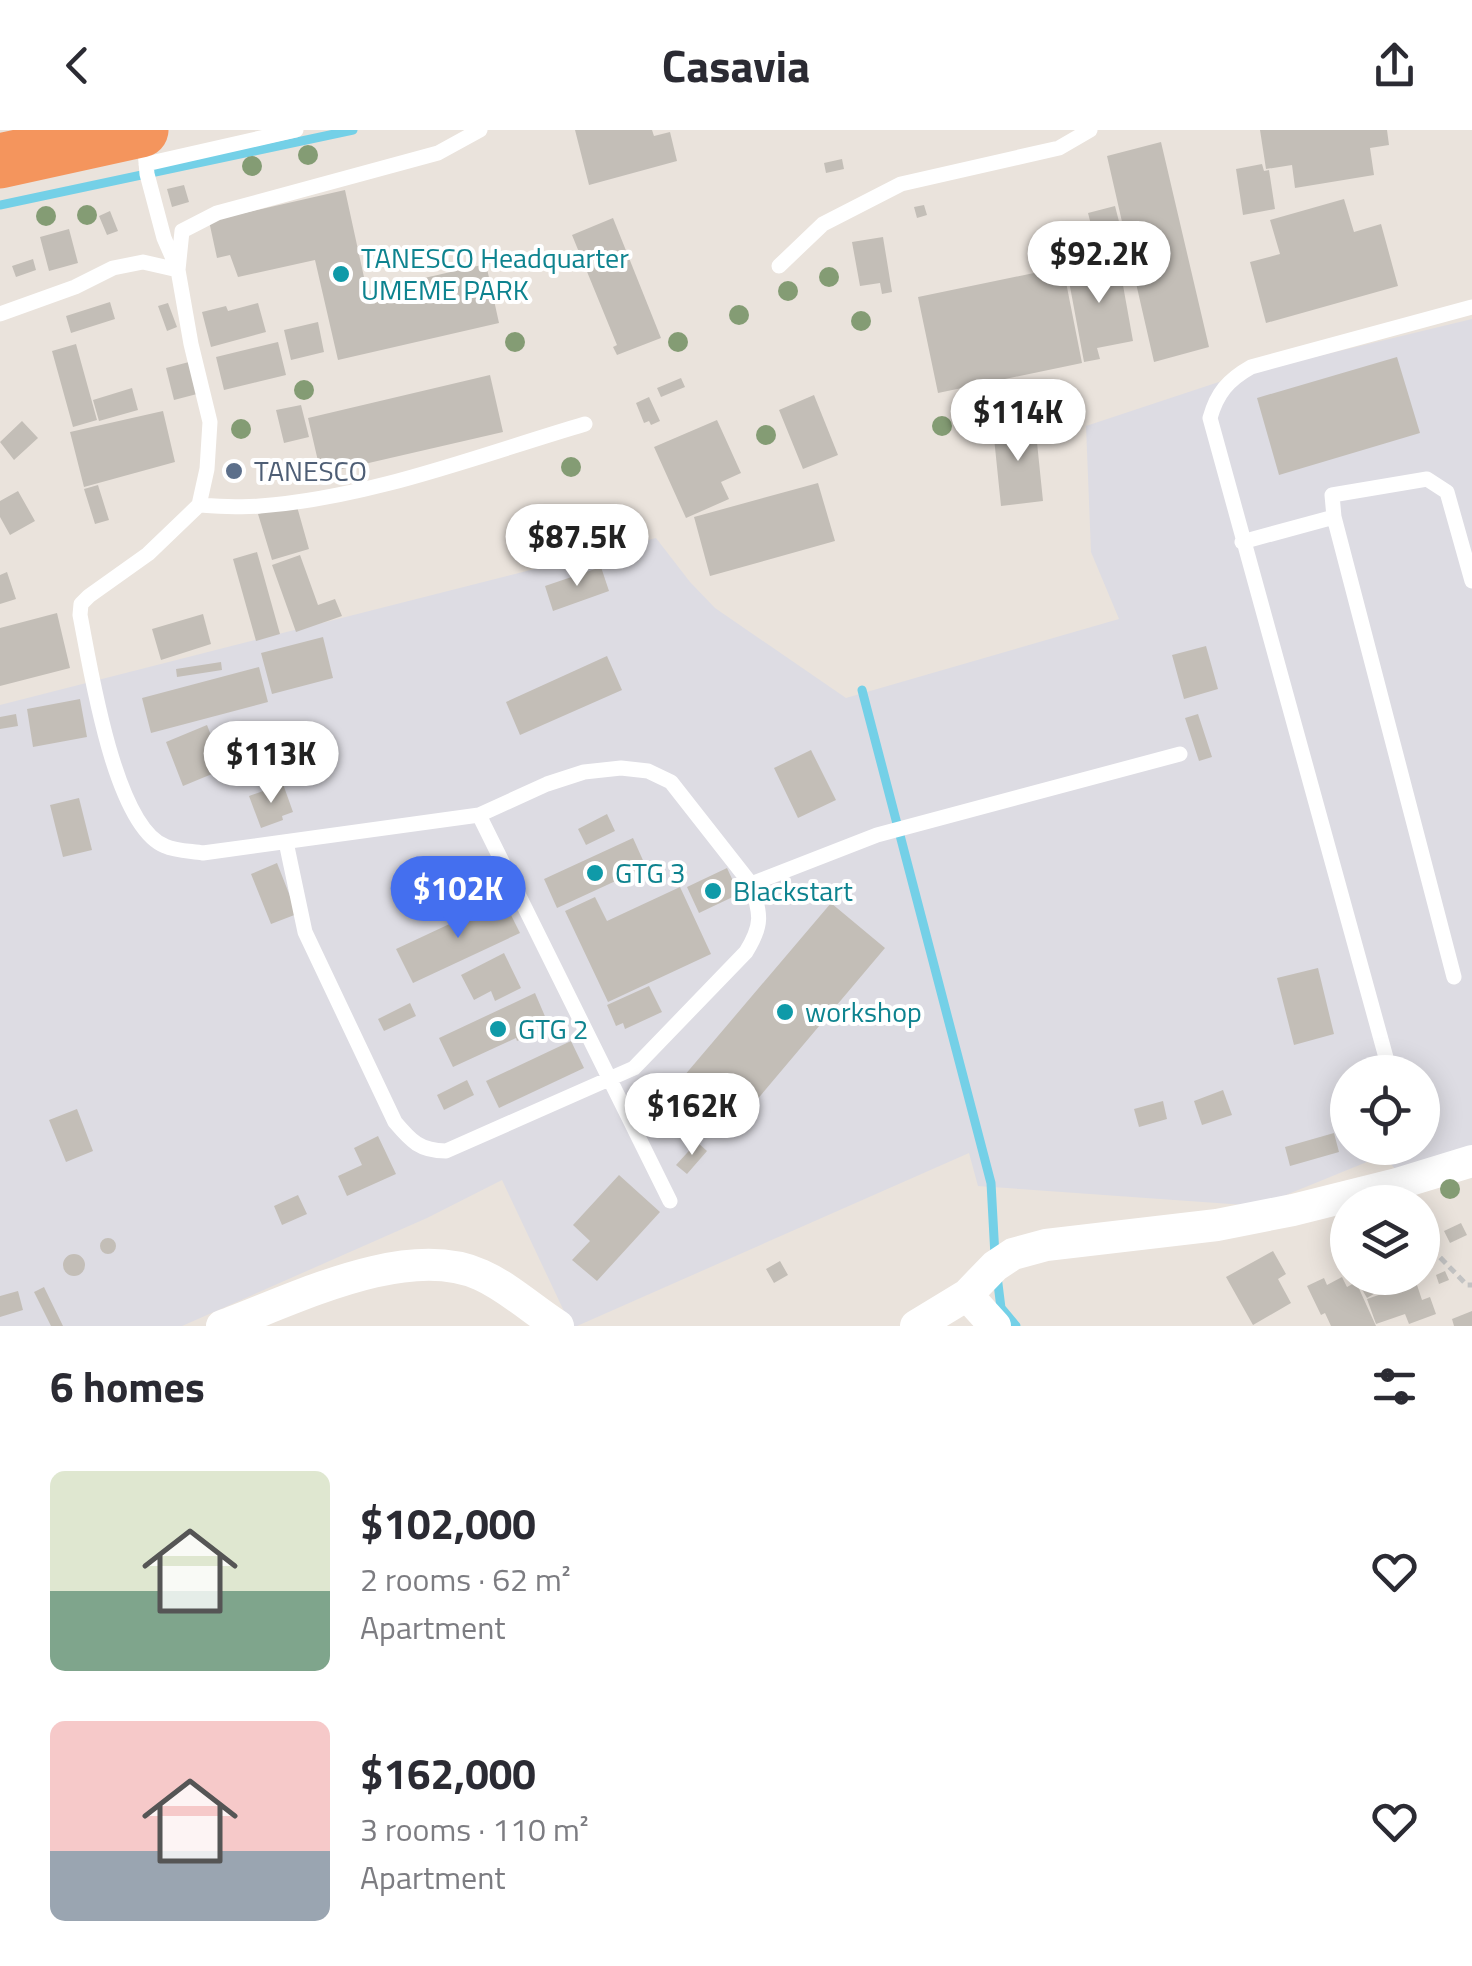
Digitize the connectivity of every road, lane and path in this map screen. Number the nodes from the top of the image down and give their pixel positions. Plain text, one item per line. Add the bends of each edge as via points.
1 (296, 130) edge
2 (480, 130) edge
3 (1090, 130) edge
4 (143, 141) edge
5 (0, 161) edge
6 (778, 266) dead end
7 (178, 270) junction
8 (1472, 306) edge
9 (0, 314) edge
10 (586, 424) dead end
11 (198, 505) junction
12 (1334, 517) junction
13 (1242, 542) junction
14 (1472, 581) edge
15 (1180, 754) dead end
16 (479, 816) junction
17 (286, 842) junction
18 (751, 884) junction
19 (1454, 978) dead end
20 (1385, 1055) edge
21 (609, 1079) junction
22 (1472, 1161) edge
23 (670, 1200) dead end
24 (1440, 1257) edge
25 (1472, 1285) edge
26 (967, 1295) junction
27 (222, 1326) edge
28 (558, 1326) edge
29 (916, 1326) edge
30 (995, 1326) edge

1 - 4 lane
2 - 7 lane via 438,153 217,213 182,232
3 - 6 lane via 1059,148 901,184 823,224
4 - 5 highway
4 - 7 lane via 164,238
7 - 9 lane via 143,262 113,268
7 - 11 lane via 210,422
8 - 13 lane via 1234,376 1216,396 1210,418
10 - 11 lane via 314,499 258,507
11 - 17 lane via 82,604 102,726 142,829 164,846 204,853
12 - 13 lane
12 - 14 lane via 1332,495 1427,478 1448,492
12 - 19 lane
13 - 20 lane
15 - 18 lane via 878,836
16 - 17 lane
16 - 18 lane via 584,772 648,771 671,782
16 - 21 lane
17 - 21 lane via 305,932 395,1122 414,1144 446,1151
18 - 21 lane via 759,930 746,952 634,1068
21 - 23 lane
22 - 26 street via 1217,1225 1046,1245 995,1266
24 - 25 path
26 - 29 street
26 - 30 street
27 - 28 street via 397,1265 481,1275

